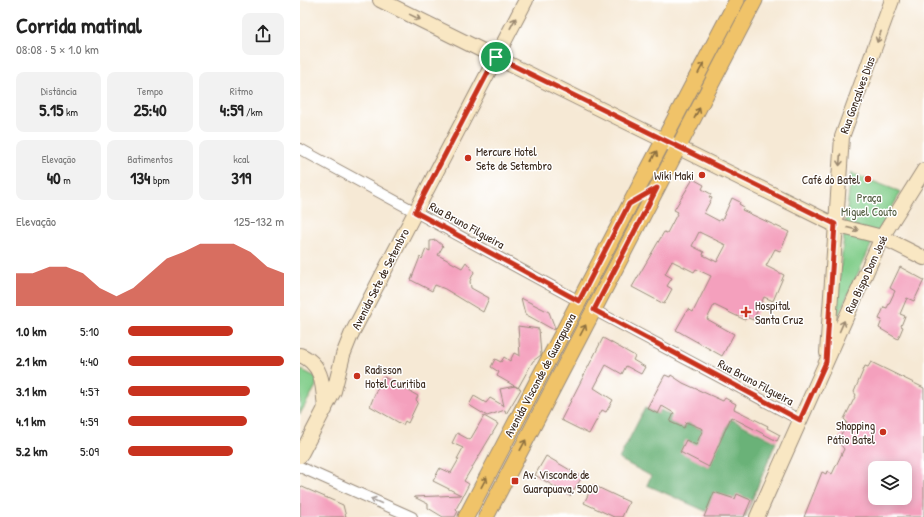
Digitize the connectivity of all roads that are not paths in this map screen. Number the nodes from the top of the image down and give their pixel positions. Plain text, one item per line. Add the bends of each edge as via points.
1 (380, 0) edge
2 (526, 0) edge
3 (737, 0) edge
4 (755, 0) edge
5 (892, 0) edge
6 (496, 57) junction
7 (663, 140) junction
8 (678, 147) junction
9 (300, 149) edge
10 (924, 170) edge
11 (657, 188) junction
12 (629, 204) junction
13 (415, 212) junction
14 (835, 224) junction
15 (882, 237) junction
16 (924, 258) edge
17 (579, 301) junction
18 (594, 310) junction
19 (300, 355) edge
20 (826, 362) junction
21 (325, 410) junction
22 (800, 420) junction
23 (300, 456) edge
24 (300, 467) edge
25 (412, 517) edge
26 (466, 517) edge
27 (486, 517) edge
28 (757, 517) edge

1 -> 6 main road
6 -> 2 main road, Avenida Sete de Setembro
7 -> 3 main road, Avenida Visconde de Guarapuava
8 -> 4 main road, Avenida Visconde de Guarapuava
5 -> 14 main road, Rua Gonçalves Dias via 842,137
6 - 7 main road
6 - 13 main road, Avenida Sete de Setembro
7 - 8 main road
12 -> 7 main road, Avenida Visconde de Guarapuava
8 - 11 main road, Avenida Visconde de Guarapuava
8 - 14 main road
9 - 13 street, Rua Bruno Filgueira
10 - 15 main road, Rua Bispo Dom José
11 - 12 main road
11 - 18 main road, Avenida Visconde de Guarapuava
12 - 17 main road, Avenida Visconde de Guarapuava
13 - 17 street, Rua Bruno Filgueira
13 - 21 main road, Avenida Sete de Setembro via 351,335 334,391
14 -> 15 main road
14 - 20 main road, Rua Gonçalves Dias
15 - 16 main road
20 -> 15 main road, Rua Bispo Dom José
26 -> 17 main road, Avenida Visconde de Guarapuava
18 - 22 street, Rua Bruno Filgueira
27 -> 18 main road, Avenida Visconde de Guarapuava
19 - 21 main road via 311,361 318,369 322,380
20 - 22 main road, Rua Bispo Dom José
21 - 23 main road, Avenida Sete de Setembro
22 - 28 main road, Rua Bispo Dom José
25 -> 24 street

